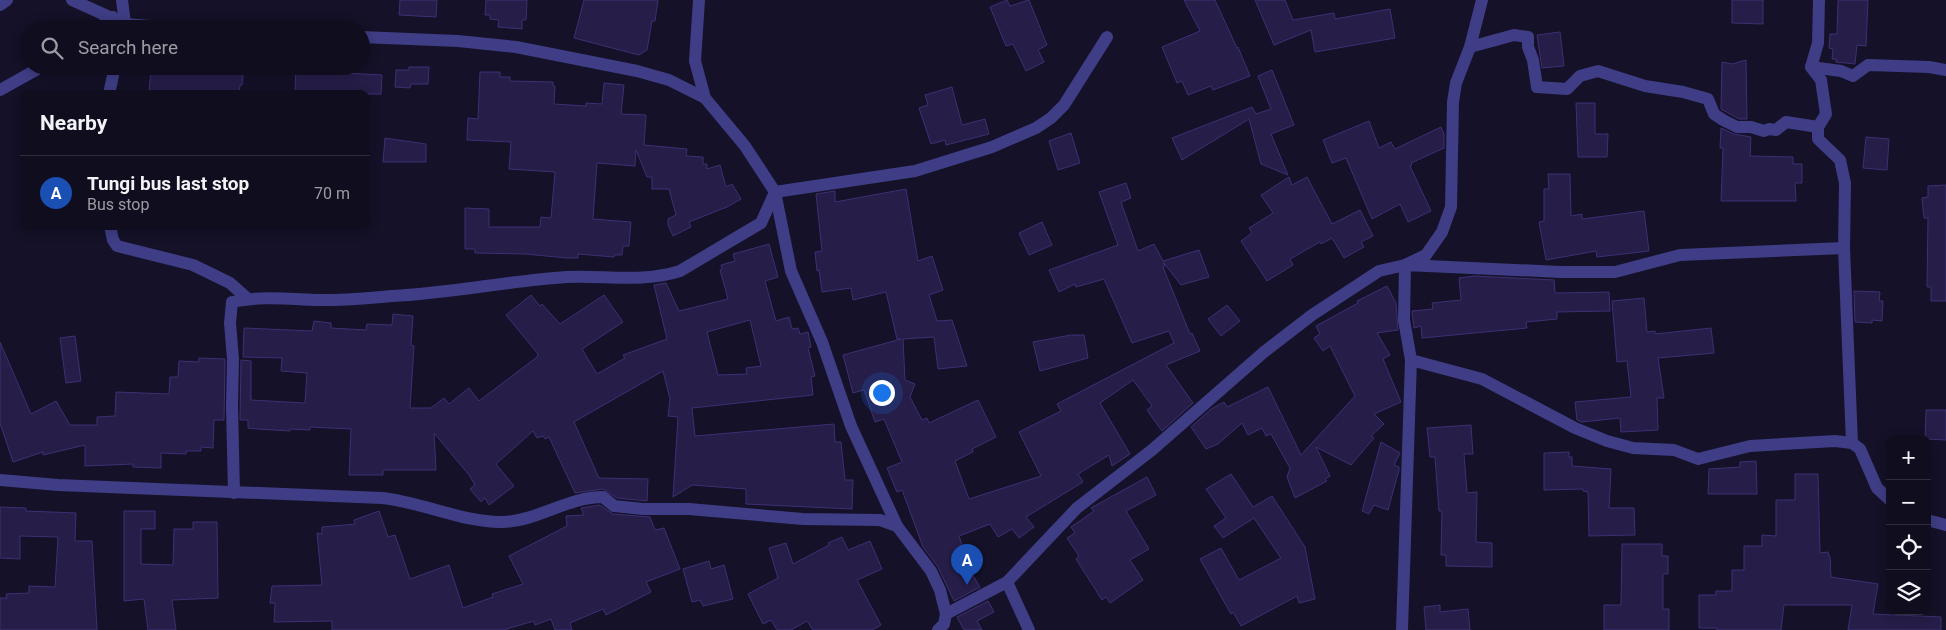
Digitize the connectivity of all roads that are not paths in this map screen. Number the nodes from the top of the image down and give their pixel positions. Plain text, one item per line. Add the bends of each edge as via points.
1 (7, 0) edge
2 (72, 0) edge
3 (122, 0) edge
4 (699, 0) edge
5 (1482, 0) edge
6 (1819, 0) edge
7 (0, 6) edge
8 (113, 17) junction
9 (109, 20) edge
10 (117, 20) edge
11 (124, 20) edge
12 (1107, 36) dead end
13 (370, 37) edge
14 (1470, 48) junction
15 (1812, 67) junction
16 (1946, 70) edge
17 (28, 75) edge
18 (113, 75) edge
19 (0, 90) edge
20 (110, 90) edge
21 (705, 98) junction
22 (1818, 127) junction
23 (775, 192) junction
24 (111, 230) edge
25 (1844, 248) junction
26 (1405, 266) junction
27 (248, 299) junction
28 (1411, 360) junction
29 (1852, 443) junction
30 (0, 480) edge
31 (234, 493) junction
32 (1886, 496) edge
33 (1931, 521) edge
34 (1946, 525) edge
35 (898, 526) junction
36 (1007, 582) junction
37 (946, 614) junction
38 (938, 630) edge
39 (1028, 630) edge
40 (1402, 630) edge

1 - 7 street
2 - 8 street
3 - 11 street
4 - 21 street via 695,61
5 - 14 street
6 - 15 street via 1818,43
8 - 9 street
8 - 10 street
12 - 23 street via 1064,105 1043,124 1028,132 970,155 915,171
13 - 21 street via 516,47 637,71 669,80
14 - 22 street via 1514,35 1528,36 1537,87 1567,89 1580,76 1598,71 1645,86 1708,99 1714,114 1737,127 1776,130 1786,122
14 - 26 street via 1456,83 1453,102 1450,208 1434,246 1426,255
15 - 16 street via 1853,76 1868,65
15 - 22 street via 1821,80 1826,114
17 - 19 street
18 - 20 street
21 - 23 street via 746,146
22 - 25 street via 1818,139 1840,160 1843,172 1846,195
23 - 27 street via 761,223 666,276 565,277 421,294 328,300
23 - 35 street via 792,271 822,342 851,426
24 - 27 street via 117,246 193,266 230,283
25 - 26 street via 1680,255 1615,272
25 - 29 street
26 - 28 street via 1404,320
26 - 36 street via 1379,271 1312,315 1271,347 1152,450 1077,508
27 - 31 street via 232,302 230,323
28 - 29 street via 1482,379 1575,428 1633,448 1674,450 1698,459 1750,446
28 - 40 street
29 - 32 street via 1860,449 1877,488
30 - 31 street
31 - 35 street via 400,500 452,514 502,522 521,519 575,500 603,497 614,506 643,509 688,509 803,519 880,520
33 - 34 street
35 - 37 street via 931,571
36 - 37 street
36 - 39 street
37 - 38 street via 944,624

